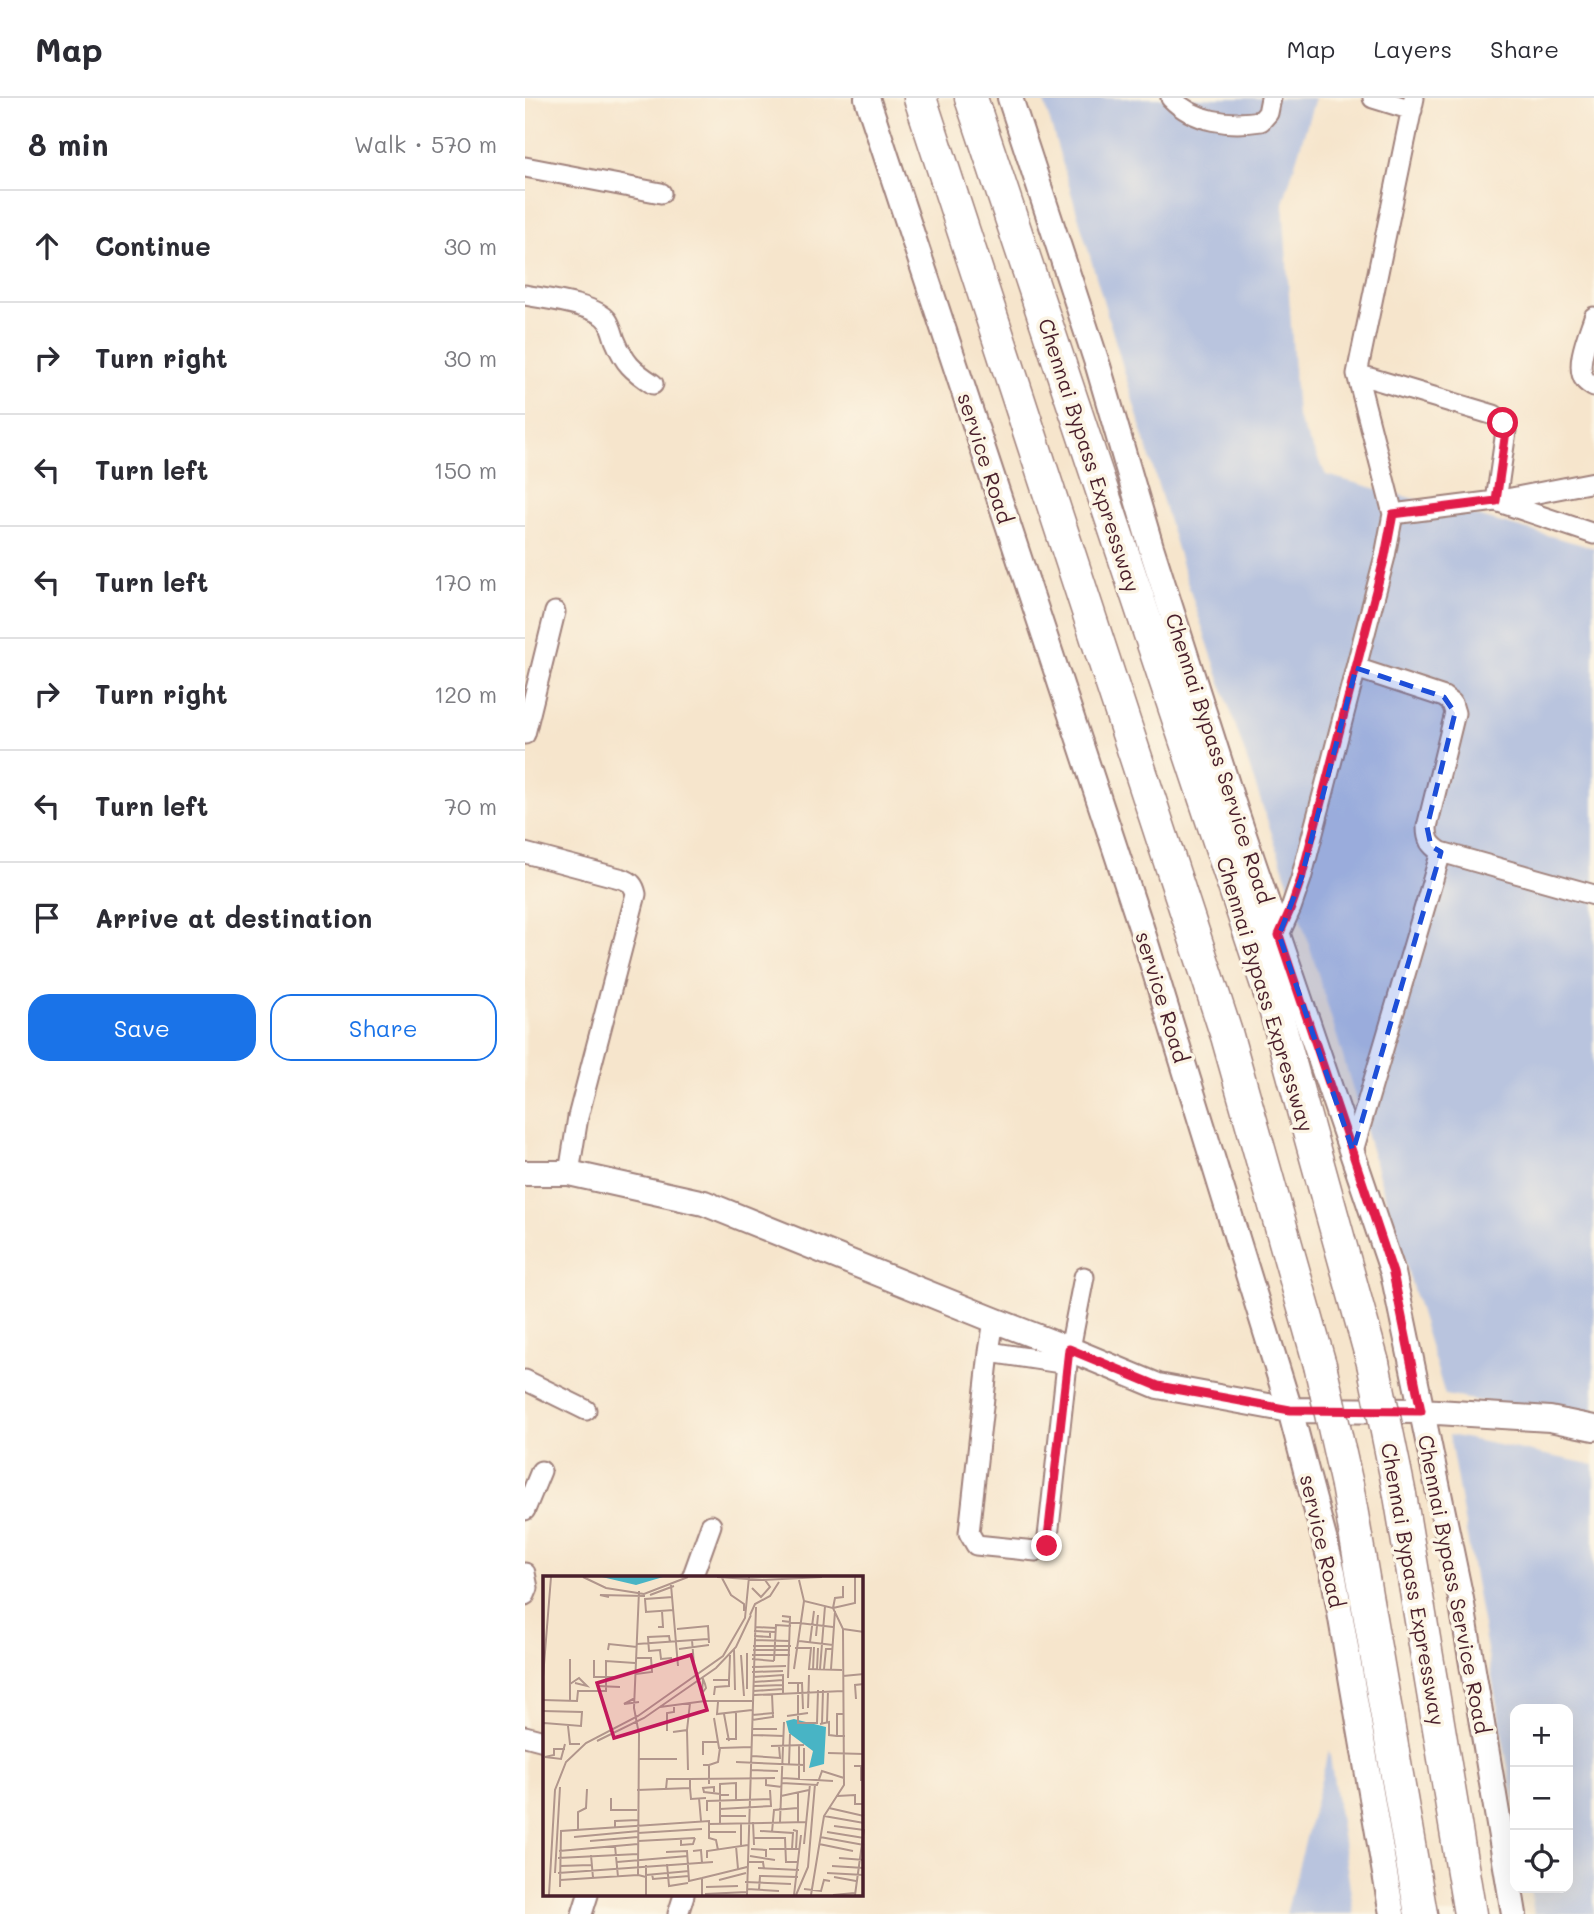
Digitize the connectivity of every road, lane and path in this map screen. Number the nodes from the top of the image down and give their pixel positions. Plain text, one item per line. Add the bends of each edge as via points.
1 (867, 98) edge
2 (920, 98) edge
3 (971, 98) edge
4 (1010, 98) edge
5 (1171, 98) edge
6 (1271, 98) edge
7 (1373, 98) edge
8 (1413, 104) edge
9 (525, 167) edge
10 (661, 193) dead end
11 (525, 295) edge
12 (1594, 317) edge
13 (1357, 374) junction
14 (653, 384) dead end
15 (1594, 387) edge
16 (1594, 482) edge
17 (1496, 501) junction
18 (1393, 514) junction
19 (1594, 534) edge
20 (555, 612) dead end
21 (1356, 668) junction
22 (525, 734) edge
23 (1441, 852) junction
24 (525, 853) edge
25 (1594, 895) edge
26 (1279, 935) junction
27 (1353, 1151) junction
28 (569, 1173) junction
29 (526, 1176) edge
30 (1084, 1277) dead end
31 (994, 1320) junction
32 (989, 1352) junction
33 (1068, 1356) junction
34 (525, 1380) edge
35 (586, 1410) dead end
36 (1290, 1410) junction
37 (1421, 1411) junction
38 (1594, 1428) edge
39 (541, 1471) dead end
40 (525, 1510) edge
41 (711, 1525) dead end
42 (525, 1573) edge
43 (693, 1576) edge
44 (525, 1595) edge
45 (525, 1735) edge
46 (543, 1741) edge
47 (588, 1896) edge
48 (684, 1896) edge
49 (582, 1914) edge
50 (678, 1914) edge
51 (1392, 1914) edge
52 (1421, 1914) edge
53 (1470, 1914) edge
54 (1514, 1914) edge

1 - 36 street, service Road via 1141,927
2 - 52 highway, bridge via 1227,1036 1320,1366 1347,1485
3 - 53 highway, Chennai Bypass Expressway, bridge via 1275,1009 1373,1363 1400,1495
4 - 26 street, Chennai Bypass Service Road
5 - 6 street via 1192,114 1244,124 1261,121
7 - 8 street
8 - 13 street
9 - 10 street
11 - 14 street via 601,315 624,360
12 - 15 street via 1581,368 1584,379
13 - 17 street via 1495,415 1506,431
13 - 18 street
16 - 17 street
17 - 18 street
17 - 19 street
18 - 21 street
20 - 22 street
21 - 23 street via 1444,696 1452,704 1455,713 1427,827 1427,839
21 - 26 street via 1301,879
23 - 25 street
23 - 27 street
24 - 28 street via 623,879 631,882 636,894 578,1117
26 - 27 street, Chennai Bypass Service Road
27 - 37 street, Chennai Bypass Service Road via 1393,1273
28 - 29 street
28 - 31 street via 704,1203
30 - 33 street
31 - 32 street
31 - 33 street
32 - 33 street
32 - 33 street via 969,1533 976,1545 1036,1551 1047,1546
33 - 36 street via 1158,1386
34 - 35 street
36 - 37 street
36 - 51 street, service Road via 1333,1572
37 - 38 street via 1551,1419
37 - 54 street, Chennai Bypass Service Road via 1461,1599
39 - 40 street
41 - 43 street
42 - 44 street
45 - 46 street
47 - 49 street
48 - 50 street

